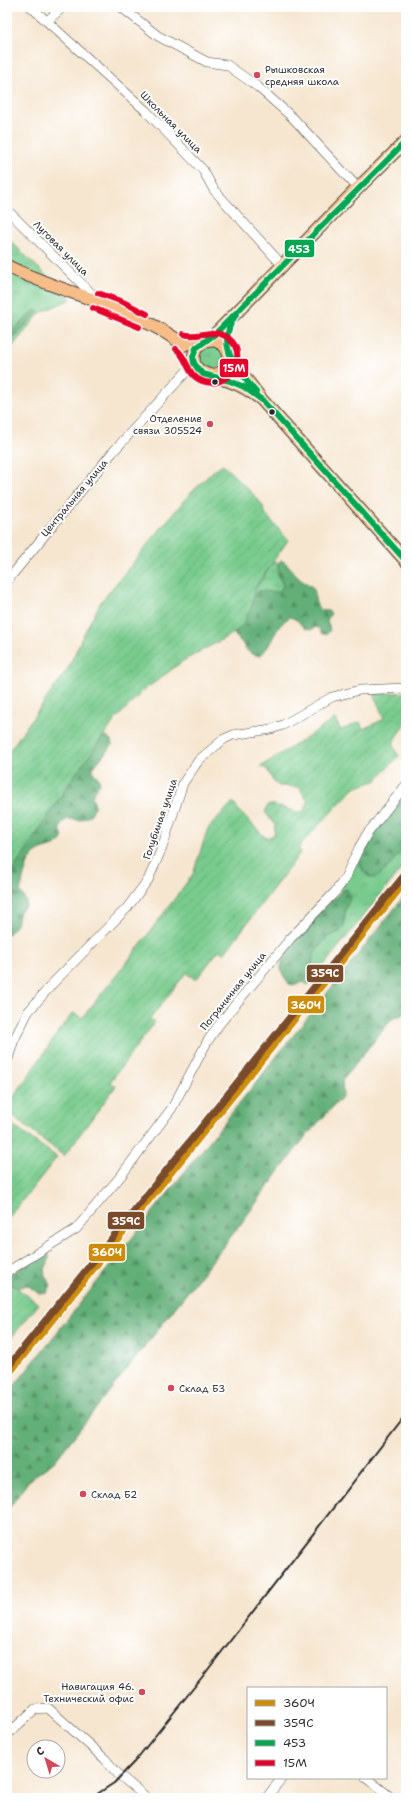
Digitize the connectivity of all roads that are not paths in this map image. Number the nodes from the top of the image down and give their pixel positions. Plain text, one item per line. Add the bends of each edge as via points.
1 (31, 7) edge
2 (63, 7) edge
3 (121, 7) edge
4 (47, 21) junction
5 (406, 141) edge
6 (358, 188) junction
7 (7, 210) edge
8 (283, 266) junction
9 (11, 268) edge
10 (99, 301) junction
11 (235, 314) junction
12 (206, 340) junction
13 (178, 341) junction
14 (228, 351) junction
15 (193, 357) junction
16 (205, 374) junction
17 (183, 375) junction
18 (262, 400) junction
19 (406, 561) edge
20 (7, 581) edge
21 (406, 688) edge
22 (406, 785) edge
23 (7, 1062) edge
24 (7, 1272) edge
25 (7, 1735) edge
26 (281, 1779) edge
27 (367, 1779) edge
28 (146, 1798) edge
29 (266, 1798) edge
30 (392, 1798) edge

1 - 4 street, Школьная улица
2 - 4 street
3 - 6 street via 158,36 207,62 227,65 258,87 293,118
4 - 8 street, Школьная улица via 145,110 203,170 214,190
5 - 6 main road
6 - 8 main road
7 - 10 street, Луговая улица
8 - 11 main road
9 - 10 main road
10 - 13 main road via 135,316
11 - 12 main road
11 - 14 main road via 226,332
12 - 13 main road via 193,344
12 - 14 main road via 221,342
12 - 15 main road via 196,348
13 - 15 main road via 186,346
14 - 16 main road via 229,362 226,368 218,374
14 - 18 main road
15 - 16 main road via 196,367
15 - 17 street, Центральная улица
16 - 17 street via 192,370
16 - 18 main road via 244,387
17 - 20 street, Центральная улица via 143,418
18 - 19 main road
21 - 23 street, Голубиная улица via 360,690 332,697 283,725 224,739 200,760 183,783 160,854 148,880 127,908 31,1009 22,1022
22 - 24 street, Пограничная улица via 367,834 344,880 335,892 290,939 220,1023 172,1108 120,1177 76,1229
25 - 28 street via 35,1709 48,1708
26 - 29 street
27 - 30 street

